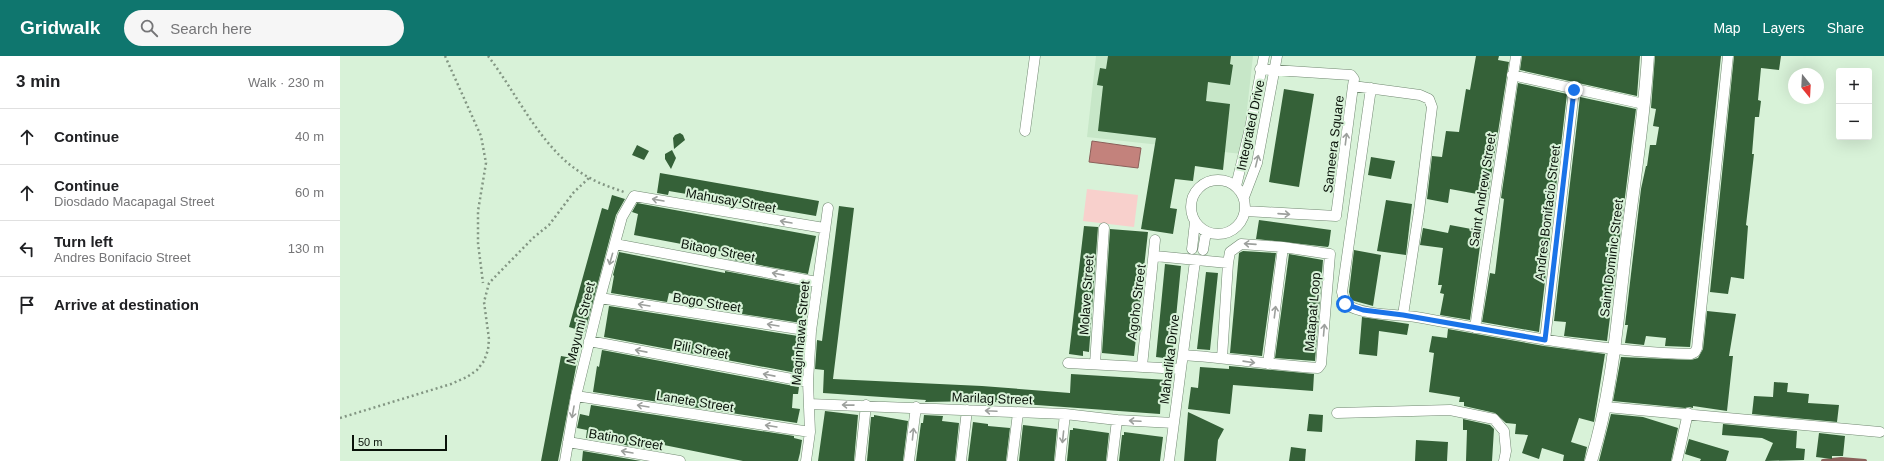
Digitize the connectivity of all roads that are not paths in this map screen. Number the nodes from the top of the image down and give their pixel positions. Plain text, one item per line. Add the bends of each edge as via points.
1 (1035, 56) edge
2 (1264, 56) edge
3 (1277, 56) edge
4 (1516, 56) edge
5 (1648, 56) edge
6 (1728, 56) edge
7 (1260, 69) junction
8 (1275, 70) junction
9 (1512, 75) junction
10 (1353, 86) junction
11 (1371, 88) junction
12 (1574, 90) junction
13 (1254, 104) junction
14 (1644, 104) junction
15 (1268, 106) junction
16 (1025, 131) dead end
17 (1236, 186) junction
18 (634, 196) joint
19 (1244, 197) junction
20 (828, 208) dead end
21 (1245, 211) junction
22 (1195, 222) junction
23 (824, 228) junction
24 (1104, 228) dead end
25 (1206, 232) junction
26 (1155, 240) dead end
27 (615, 244) junction
28 (1283, 247) junction
29 (1155, 256) junction
30 (1196, 256) junction
31 (1228, 263) junction
32 (816, 282) junction
33 (600, 298) junction
34 (1403, 315) junction
35 (1474, 328) junction
36 (811, 331) junction
37 (1545, 340) junction
38 (589, 341) junction
39 (1614, 350) junction
40 (1183, 355) junction
41 (1222, 358) junction
42 (1068, 363) dead end
43 (1095, 364) junction
44 (1268, 364) junction
45 (1142, 366) junction
46 (1181, 370) junction
47 (808, 382) junction
48 (576, 396) junction
49 (809, 404) junction
50 (866, 405) junction
51 (1606, 407) junction
52 (916, 408) junction
53 (967, 410) junction
54 (1018, 412) junction
55 (1337, 413) dead end
56 (1688, 413) junction
57 (1065, 414) junction
58 (1117, 420) junction
59 (1174, 423) junction
60 (810, 432) junction
61 (1880, 432) dead end
62 (568, 442) junction
63 (565, 461) edge
64 (680, 461) edge
65 (806, 461) edge
66 (860, 461) edge
67 (910, 461) edge
68 (961, 461) edge
69 (1012, 461) edge
70 (1060, 461) edge
71 (1112, 461) edge
72 (1169, 461) edge
73 (1504, 461) edge
74 (1591, 461) edge
75 (1677, 461) edge

1 - 16 street
2 - 7 street, Integrated Drive
3 - 8 street, Integrated Drive
4 - 9 street, Saint Andrew Street
5 - 14 street, Saint Dominic Street
6 - 39 street via 1695,352 1691,354
7 - 8 street, Sameera Square
7 - 13 street, Integrated Drive
8 - 10 street, Sameera Square via 1351,76 1354,79
8 - 15 street, Integrated Drive
9 - 12 street
9 - 35 street, Saint Andrew Street
10 - 11 street
21 -> 10 street, Sameera Square via 1336,216
11 - 34 street via 1425,97 1431,102 1432,107
11 - 34 street via 1342,298 1345,304 1351,307
12 - 14 street
12 - 37 street, Andres Bonifacio Street
13 - 15 street
13 - 17 street, Integrated Drive
14 - 39 street, Saint Dominic Street
19 -> 15 street, Integrated Drive via 1257,163
17 - 19 street
17 - 22 street via 1228,182 1211,181 1203,184 1192,198 1190,206
23 -> 18 street, Mahusay Street
18 - 27 street, Mayumi Street via 622,217
19 - 21 street
20 - 23 street, Maginhawa Street
21 - 25 street via 1240,223 1231,232
22 - 25 street
22 - 30 street
23 - 32 street, Maginhawa Street
24 - 43 street, Molave Street
25 - 30 street
26 - 29 street, Agoho Street
32 -> 27 street, Bitaog Street
27 -> 33 street, Mayumi Street
28 -> 31 street, Matapat Loop via 1241,244 1230,252
44 -> 28 street
44 -> 28 street, Matapat Loop via 1318,368 1321,364 1330,254
29 - 30 street
29 - 45 street, Agoho Street
30 - 31 street
30 - 40 street, Maharlika Drive
31 - 41 street, Matapat Loop
32 - 36 street, Maginhawa Street
36 -> 33 street, Bogo Street
33 - 38 street, Mayumi Street
34 - 35 street
35 - 37 street
36 - 47 street, Maginhawa Street
37 - 39 street
47 -> 38 street, Pili Street
38 - 48 street, Mayumi Street
39 - 51 street, Saint Dominic Street
40 - 41 street, Matapat Loop
40 - 46 street, Maharlika Drive
41 -> 44 street, Matapat Loop
42 - 43 street
43 - 45 street
45 - 46 street
46 - 59 street, Maharlika Drive
47 - 49 street, Maginhawa Street
60 -> 48 street, Lanete Street
48 -> 62 street, Mayumi Street
50 -> 49 street, Marilag Street
49 - 60 street, Maginhawa Street
50 - 52 street, Marilag Street
50 - 66 street
51 - 56 street
51 - 74 street, Saint Dominic Street
52 - 53 street, Marilag Street
67 -> 52 street
54 -> 53 street, Marilag Street
53 - 68 street
54 - 57 street, Marilag Street
54 - 69 street
55 - 73 street via 1450,410 1494,419 1504,431
56 - 61 street
56 - 75 street
57 - 58 street, Marilag Street
57 -> 70 street
59 -> 58 street, Marilag Street
58 - 71 street
59 - 72 street, Maharlika Drive
60 - 65 street, Maginhawa Street
62 - 63 street, Mayumi Street
64 -> 62 street, Batino Street

